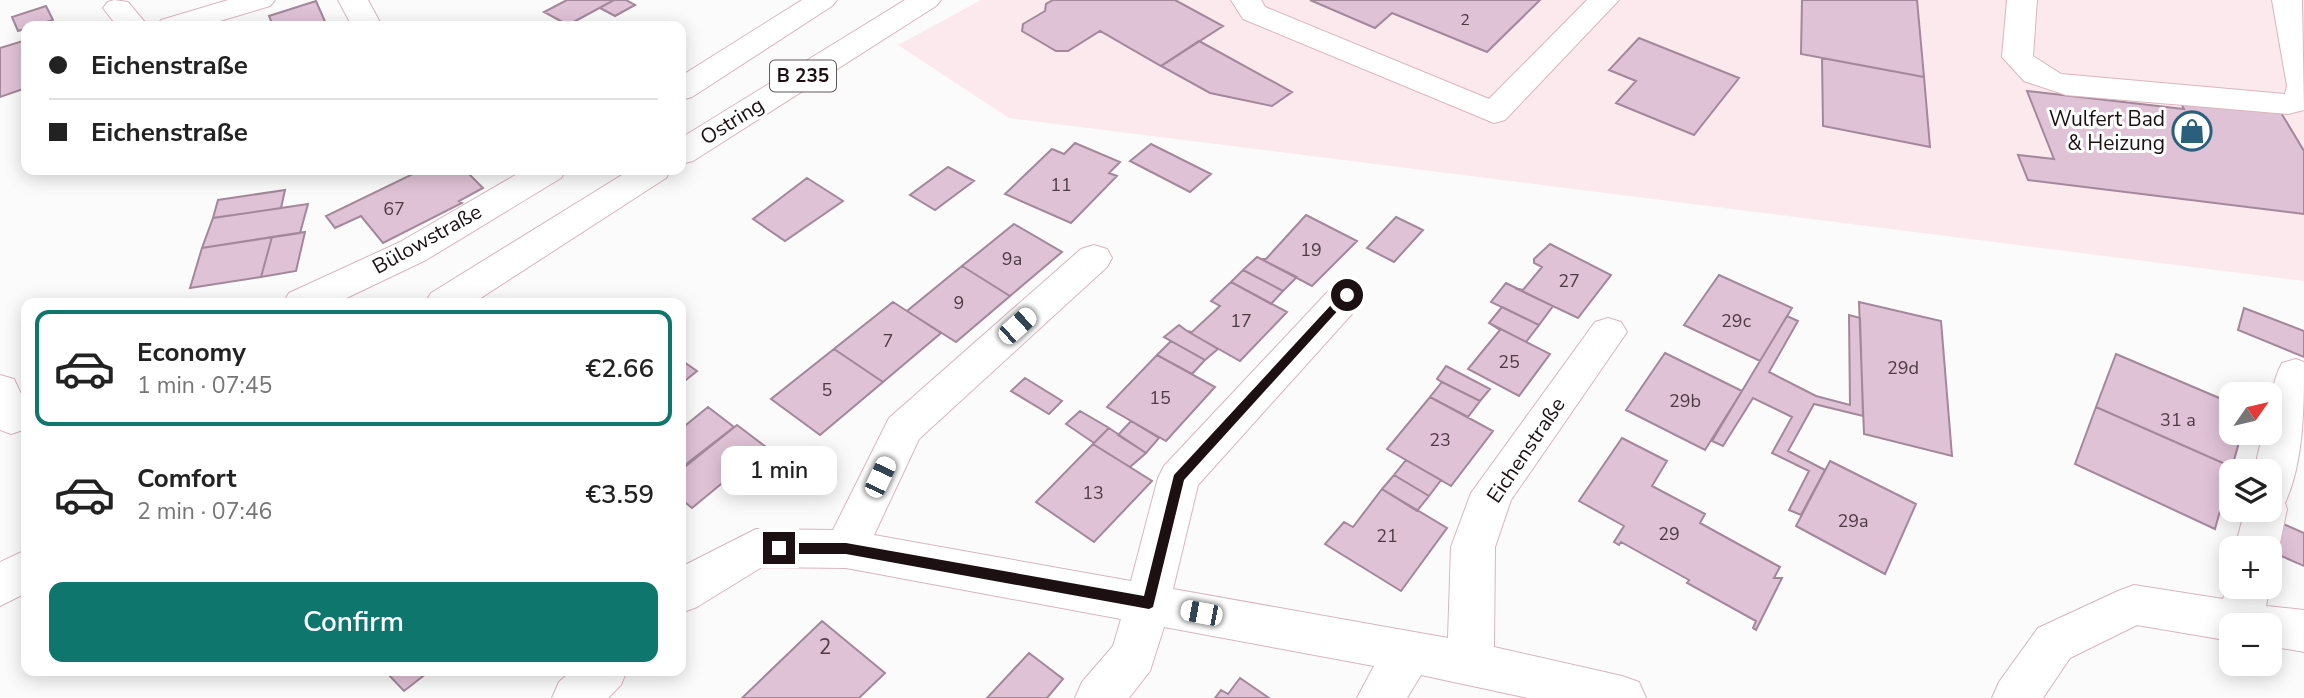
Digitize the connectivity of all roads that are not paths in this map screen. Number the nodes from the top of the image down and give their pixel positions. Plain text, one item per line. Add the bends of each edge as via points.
1 (260, 0) edge
2 (353, 0) edge
3 (822, 0) edge
4 (926, 0) edge
5 (1246, 0) edge
6 (1604, 0) edge
7 (2022, 0) edge
8 (2287, 0) edge
9 (189, 21) edge
10 (364, 21) edge
11 (686, 87) edge
12 (686, 150) edge
13 (526, 175) edge
14 (646, 175) edge
15 (503, 180) edge
16 (1094, 258) dead end
17 (1347, 295) dead end
18 (313, 298) edge
19 (452, 298) edge
20 (1608, 332) dead end
21 (2297, 374) dead end
22 (0, 390) edge
23 (21, 415) edge
24 (2277, 459) edge
25 (846, 549) junction
26 (21, 572) edge
27 (0, 586) edge
28 (686, 590) edge
29 (1149, 603) junction
30 (2231, 613) edge
31 (2282, 624) edge
32 (2304, 631) edge
33 (1410, 651) junction
34 (1470, 663) junction
35 (598, 676) edge
36 (576, 698) edge
37 (1099, 698) edge
38 (1381, 698) edge
39 (1622, 698) edge
40 (2016, 698) edge

1 - 9 street
2 - 10 street
3 - 11 street
4 - 12 street, Ostring / B 235
5 - 6 street via 1254,13 1494,113
7 - 8 street via 2017,57 2045,80 2082,88 2288,104 2300,100 2303,86
13 - 15 street, Bülowstraße
14 - 19 street
15 - 18 street, Bülowstraße via 414,251
16 - 25 street via 903,429
17 - 29 street via 1179,478
20 - 34 street, Eichenstraße via 1492,494 1473,547
21 - 24 street
22 - 23 street via 11,418
25 - 28 street via 756,548
25 - 29 street
26 - 27 street
29 - 33 street
29 - 37 street via 1133,656
30 - 40 street via 2134,605 2054,643
31 - 32 street
33 - 34 street
33 - 38 street
34 - 39 street
35 - 36 street

